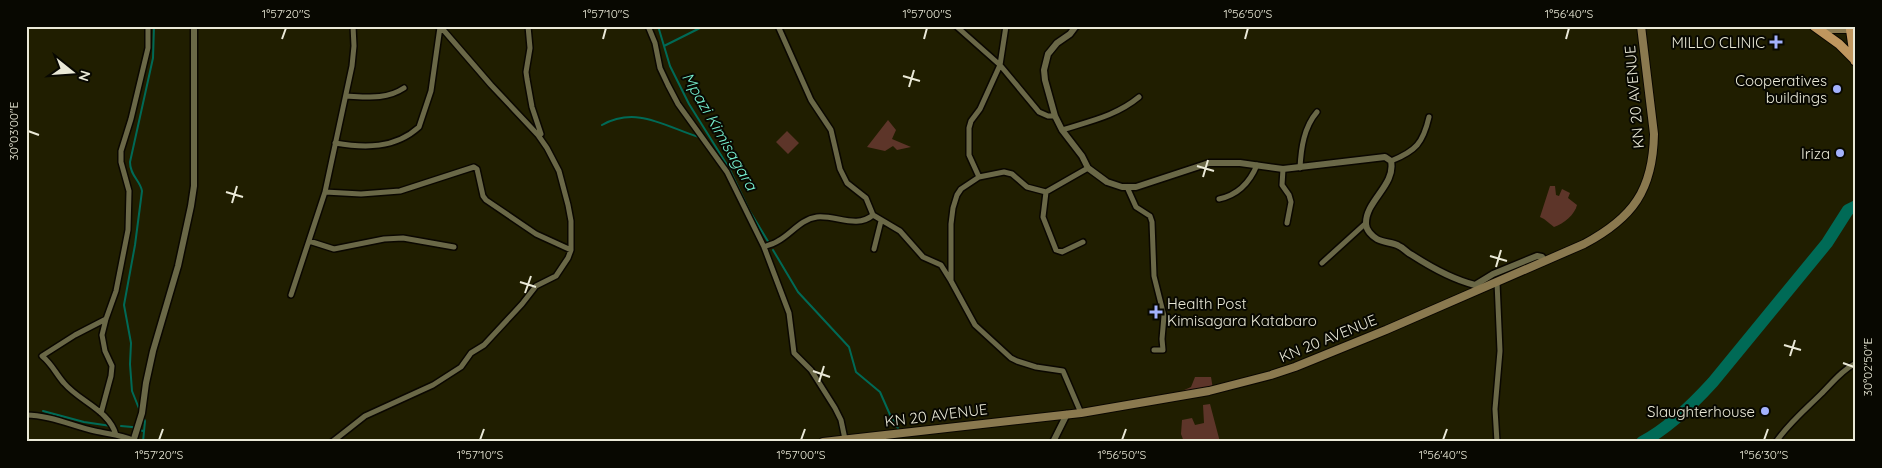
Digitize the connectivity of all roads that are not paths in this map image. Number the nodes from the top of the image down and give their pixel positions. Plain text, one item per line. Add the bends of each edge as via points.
1 (148, 26) edge
2 (194, 26) edge
3 (353, 26) edge
4 (528, 26) edge
5 (648, 26) edge
6 (778, 26) edge
7 (956, 26) edge
8 (1006, 26) edge
9 (1076, 26) edge
10 (1641, 26) edge
11 (1814, 26) edge
12 (1822, 26) edge
13 (440, 27) edge
14 (1852, 28) edge
15 (1855, 60) edge
16 (1856, 64) edge
17 (1000, 65) junction
18 (404, 88) dead end
19 (346, 96) junction
20 (1139, 97) dead end
21 (1317, 112) dead end
22 (1055, 116) junction
23 (1429, 117) dead end
24 (1062, 130) junction
25 (538, 136) junction
26 (335, 143) junction
27 (1391, 161) junction
28 (1257, 165) junction
29 (1088, 168) junction
30 (1300, 168) junction
31 (1283, 169) junction
32 (979, 177) junction
33 (1127, 187) junction
34 (325, 192) junction
35 (1046, 192) junction
36 (1220, 199) dead end
37 (873, 215) junction
38 (882, 221) junction
39 (1287, 223) dead end
40 (1366, 223) junction
41 (309, 242) junction
42 (1082, 242) dead end
43 (454, 247) dead end
44 (764, 247) junction
45 (874, 249) dead end
46 (570, 250) junction
47 (1545, 261) junction
48 (1322, 264) dead end
49 (951, 281) junction
50 (1497, 282) junction
51 (291, 295) dead end
52 (106, 319) junction
53 (1154, 350) dead end
54 (1856, 363) edge
55 (101, 413) junction
56 (1081, 413) junction
57 (1067, 414) junction
58 (26, 415) edge
59 (116, 435) junction
60 (845, 439) junction
61 (864, 439) edge
62 (133, 441) edge
63 (332, 442) edge
64 (823, 442) edge
65 (1053, 442) edge
66 (1497, 442) edge
67 (1776, 442) edge

1 - 52 street via 148,48 121,151 129,191 126,246
2 - 62 street via 192,206 153,351 142,413
3 - 19 street via 354,56
4 - 25 street via 530,48 526,72 541,134
5 - 44 street via 668,85 727,172
6 - 37 street via 811,100 831,130 840,169 847,182 866,198
7 - 17 street
8 - 17 street
9 - 22 street via 1054,45 1044,70
10 - 47 main road, KN 20 AVENUE via 1654,134 1654,152 1644,188 1629,212 1606,231
11 - 15 highway
12 - 14 main road
13 - 25 street
13 - 26 street via 431,91 419,127 398,140 373,147
14 - 15 highway
15 - 16 highway
17 - 22 street via 1039,112
17 - 32 street via 969,128 969,155
18 - 19 street via 385,97
19 - 26 street
20 - 24 street via 1120,111
21 - 30 street via 1303,140
22 - 24 street
23 - 27 street via 1417,147
24 - 29 street
25 - 46 street via 547,148 564,188 571,221
26 - 34 street
27 - 30 street via 1376,157
27 - 40 street via 1388,180 1368,213
28 - 31 street
28 - 33 street via 1209,163 1144,185
28 - 36 street via 1241,189
29 - 33 street via 1107,182
29 - 35 street
30 - 31 street
31 - 39 street via 1282,185 1291,202
32 - 35 street via 1008,172 1027,187
32 - 49 street via 961,189 953,208
33 - 53 street via 1136,207 1150,216 1152,222 1154,276 1164,316 1163,350
34 - 41 street
34 - 46 street via 400,191 474,168 486,200 536,234
35 - 42 street via 1043,217 1056,250 1062,252
37 - 38 street
37 - 44 street via 868,220 854,222 815,217
38 - 45 street
38 - 49 street via 900,232 926,260 941,265
40 - 47 street via 1367,230 1377,240 1399,246 1428,264 1475,285 1537,256
40 - 48 street
41 - 43 street via 334,249 403,238
41 - 51 street
44 - 60 street via 788,313 794,353 811,370 835,408
46 - 63 street via 556,276 536,286 461,367 433,385 365,416
47 - 50 main road, KN 20 AVENUE
49 - 56 street via 975,325 1011,358 1066,373
50 - 56 main road, KN 20 AVENUE via 1271,375 1209,391
50 - 66 street via 1500,351 1495,409
52 - 55 street via 103,343 112,366
52 - 55 street via 42,356 79,398
54 - 67 street via 1844,371
55 - 59 street via 114,426
56 - 57 main road, KN 20 AVENUE
57 - 61 main road, KN 20 AVENUE
57 - 65 street
58 - 59 street
59 - 62 street
60 - 61 main road, KN 20 AVENUE
60 - 64 main road, KN 20 AVENUE

